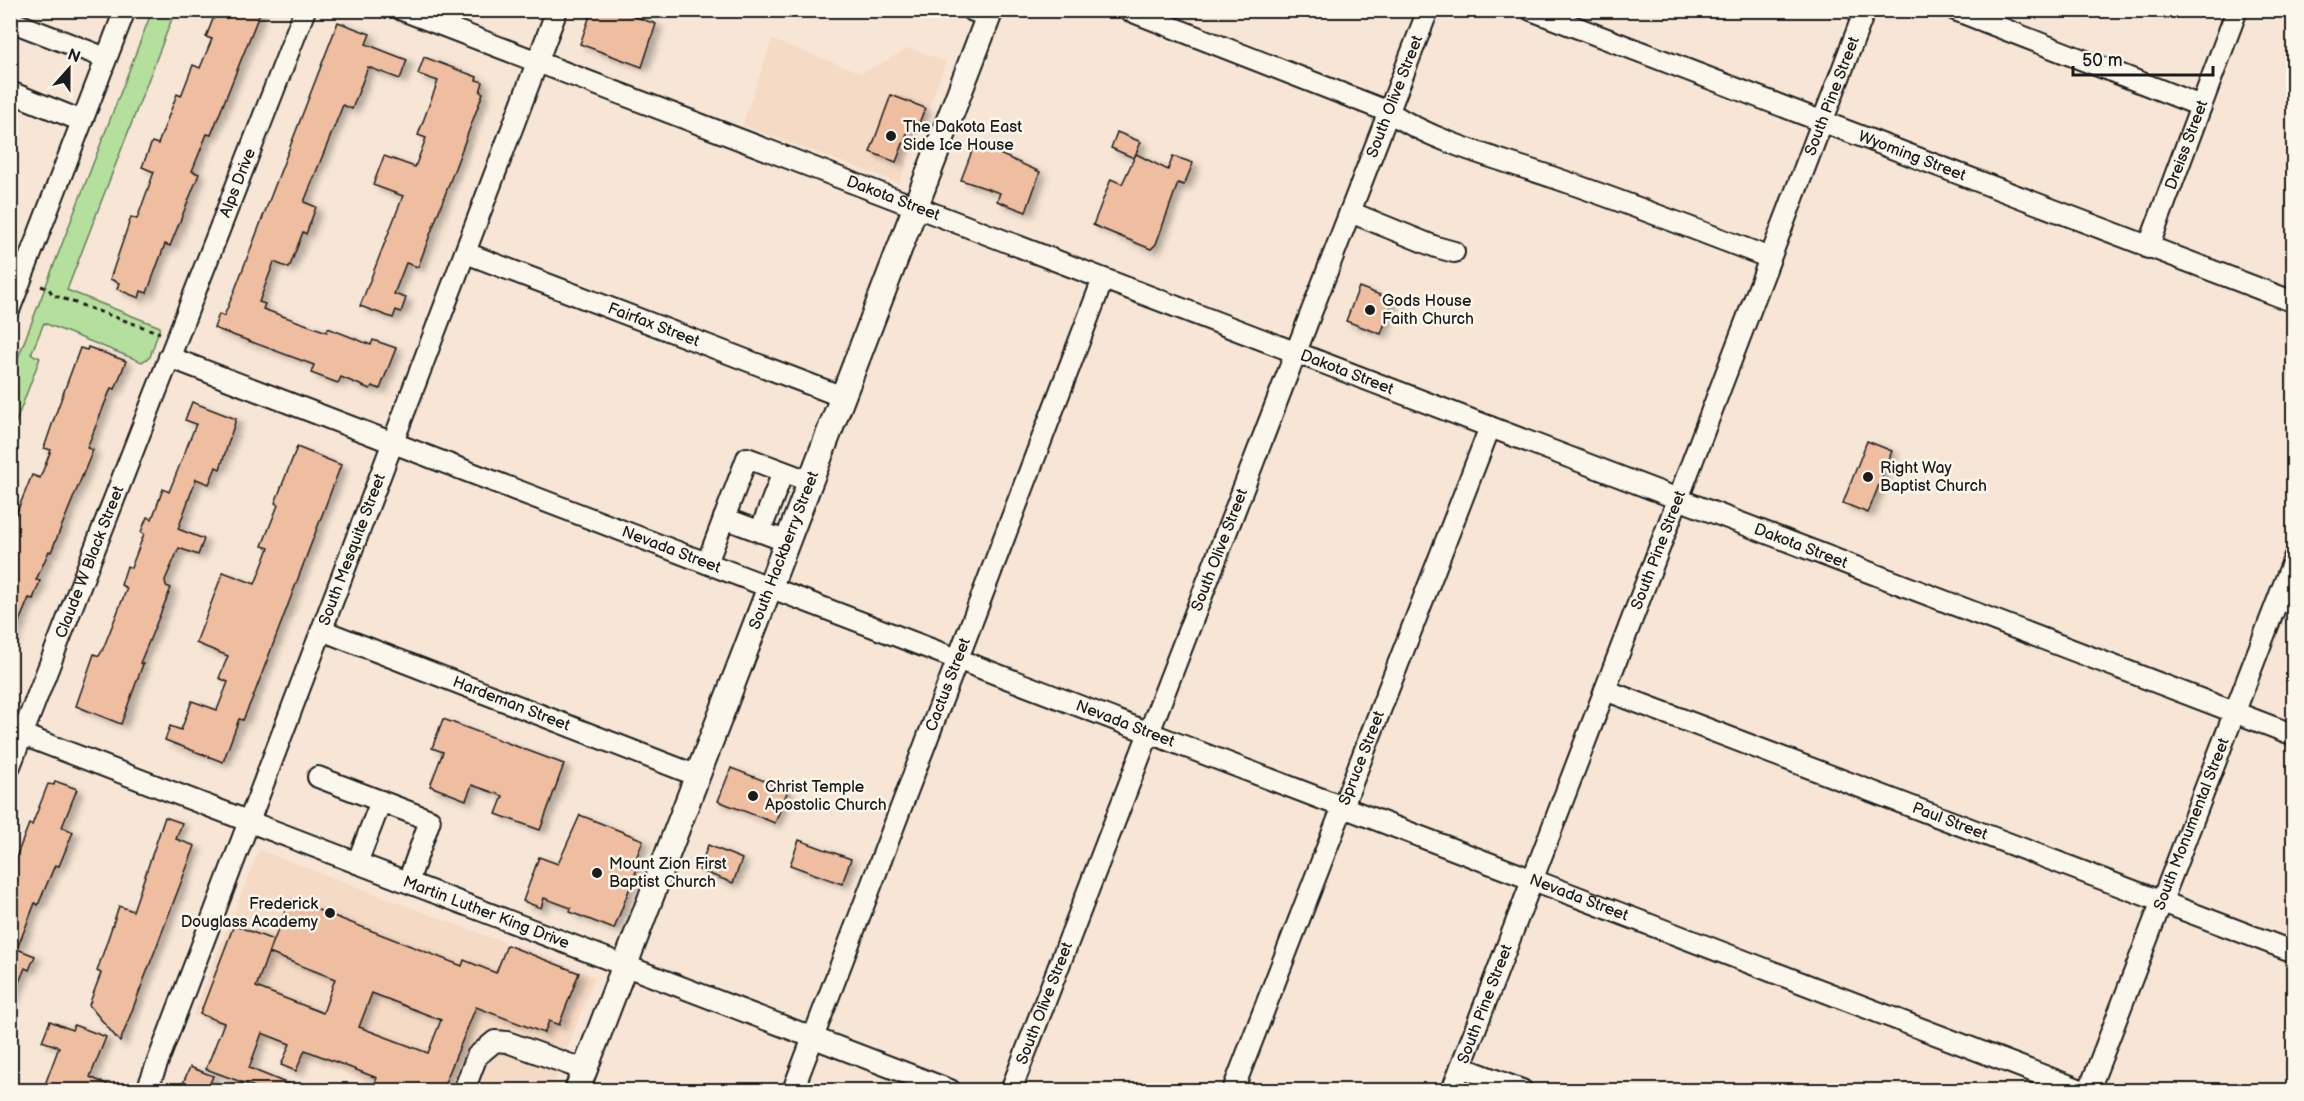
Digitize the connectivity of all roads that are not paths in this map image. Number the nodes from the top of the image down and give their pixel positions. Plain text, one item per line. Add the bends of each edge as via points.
1 (125, 10) edge
2 (305, 10) edge
3 (402, 10) edge
4 (557, 10) edge
5 (1128, 10) edge
6 (1428, 10) edge
7 (1531, 10) edge
8 (1865, 10) edge
9 (1955, 10) edge
10 (2237, 10) edge
11 (984, 13) edge
12 (10, 21) edge
13 (106, 58) junction
14 (537, 62) junction
15 (10, 92) edge
16 (2201, 106) junction
17 (1389, 112) junction
18 (82, 121) junction
19 (1822, 122) junction
20 (916, 207) junction
21 (1350, 212) junction
22 (2148, 248) junction
23 (466, 252) junction
24 (1454, 252) dead end
25 (1770, 258) junction
26 (1103, 279) junction
27 (2294, 302) edge
28 (10, 308) edge
29 (172, 348) junction
30 (1296, 353) junction
31 (843, 397) junction
32 (1490, 427) junction
33 (393, 443) junction
34 (783, 472) junction
35 (811, 482) junction
36 (1678, 499) junction
37 (724, 518) junction
38 (760, 532) junction
39 (788, 542) junction
40 (2294, 558) edge
41 (707, 563) junction
42 (770, 587) junction
43 (324, 631) junction
44 (958, 659) junction
45 (1605, 690) junction
46 (2235, 712) junction
47 (1149, 733) junction
48 (23, 735) junction
49 (2294, 735) edge
50 (10, 766) edge
51 (698, 776) junction
52 (318, 777) dead end
53 (381, 801) junction
54 (1343, 807) junction
55 (251, 822) junction
56 (357, 863) junction
57 (1533, 880) junction
58 (408, 882) junction
59 (2162, 903) junction
60 (2294, 952) edge
61 (625, 966) junction
62 (812, 1038) junction
63 (1461, 1067) junction
64 (581, 1080) edge
65 (147, 1090) edge
66 (464, 1090) edge
67 (793, 1090) edge
68 (950, 1090) edge
69 (1011, 1090) edge
70 (1233, 1090) edge
71 (1452, 1090) edge
72 (1522, 1090) edge
73 (2081, 1090) edge
74 (2089, 1090) edge

1 - 13 street
2 - 29 street, Alps Drive
3 - 14 street, Dakota Street
4 - 14 street, South Mesquite Street
5 - 17 street
6 - 17 street, South Olive Street
7 - 19 street, Wyoming Street
8 - 19 street, South Pine Street
9 - 16 street
10 - 16 street, Dreiss Street
11 - 20 main road, South Hackberry Street
12 - 13 street
13 - 18 street
14 - 20 street, Dakota Street
14 - 23 street, South Mesquite Street
15 - 18 street
16 - 22 street, Dreiss Street
17 - 21 street, South Olive Street
17 - 25 street via 1410,125 1464,146
18 - 28 street
19 - 22 street, Wyoming Street
19 - 25 street, South Pine Street
20 - 26 street, Dakota Street
20 - 31 main road, South Hackberry Street
21 - 24 street
21 - 30 street, South Olive Street
22 - 27 street, Wyoming Street
23 - 31 street, Fairfax Street
23 - 33 street, South Mesquite Street
25 - 36 street, South Pine Street
26 - 30 street, Dakota Street
26 - 44 street, Cactus Street
29 - 33 street, Nevada Street
29 - 48 street, Claude W Black Street
30 - 32 street, Dakota Street
30 - 47 street, South Olive Street
31 - 35 main road, South Hackberry Street
32 - 36 street, Dakota Street
32 - 54 street, Spruce Street
33 - 41 street, Nevada Street
33 - 43 street, South Mesquite Street
34 - 35 street
34 - 37 street via 747,458
34 - 38 street
35 - 39 main road, South Hackberry Street
36 - 45 street, South Pine Street
36 - 46 street, Dakota Street
37 - 38 street
37 - 41 street
38 - 39 street
39 - 42 main road, South Hackberry Street
40 - 46 street, South Monumental Street
41 - 42 street, Nevada Street
42 - 44 street, Nevada Street
42 - 51 main road, South Hackberry Street
43 - 51 street, Hardeman Street
43 - 55 street, South Mesquite Street
44 - 47 street, Nevada Street
44 - 62 street, Cactus Street
45 - 57 street, South Pine Street
45 - 59 street, Paul Street
46 - 49 street, Dakota Street
46 - 59 street, South Monumental Street
47 - 54 street, Nevada Street
47 - 69 street, South Olive Street
48 - 50 street, Claude W Black Street
48 - 55 street, Martin Luther King Drive
51 - 61 main road, South Hackberry Street
52 - 53 street
53 - 56 street
53 - 58 street via 430,820
54 - 57 street, Nevada Street
54 - 70 street, Spruce Street
55 - 56 street, Martin Luther King Drive
55 - 65 street, South Mesquite Street
56 - 58 street, Martin Luther King Drive
57 - 63 street, South Pine Street
57 - 73 street, Nevada Street
58 - 61 street, Martin Luther King Drive
59 - 60 street, Paul Street
59 - 74 street, South Monumental Street
61 - 62 street, Martin Luther King Drive
61 - 64 main road, South Hackberry Street
62 - 67 street, Cactus Street
62 - 68 street, Martin Luther King Drive
63 - 71 street, South Pine Street
63 - 72 street
64 - 66 street via 507,1042 495,1041 477,1056

